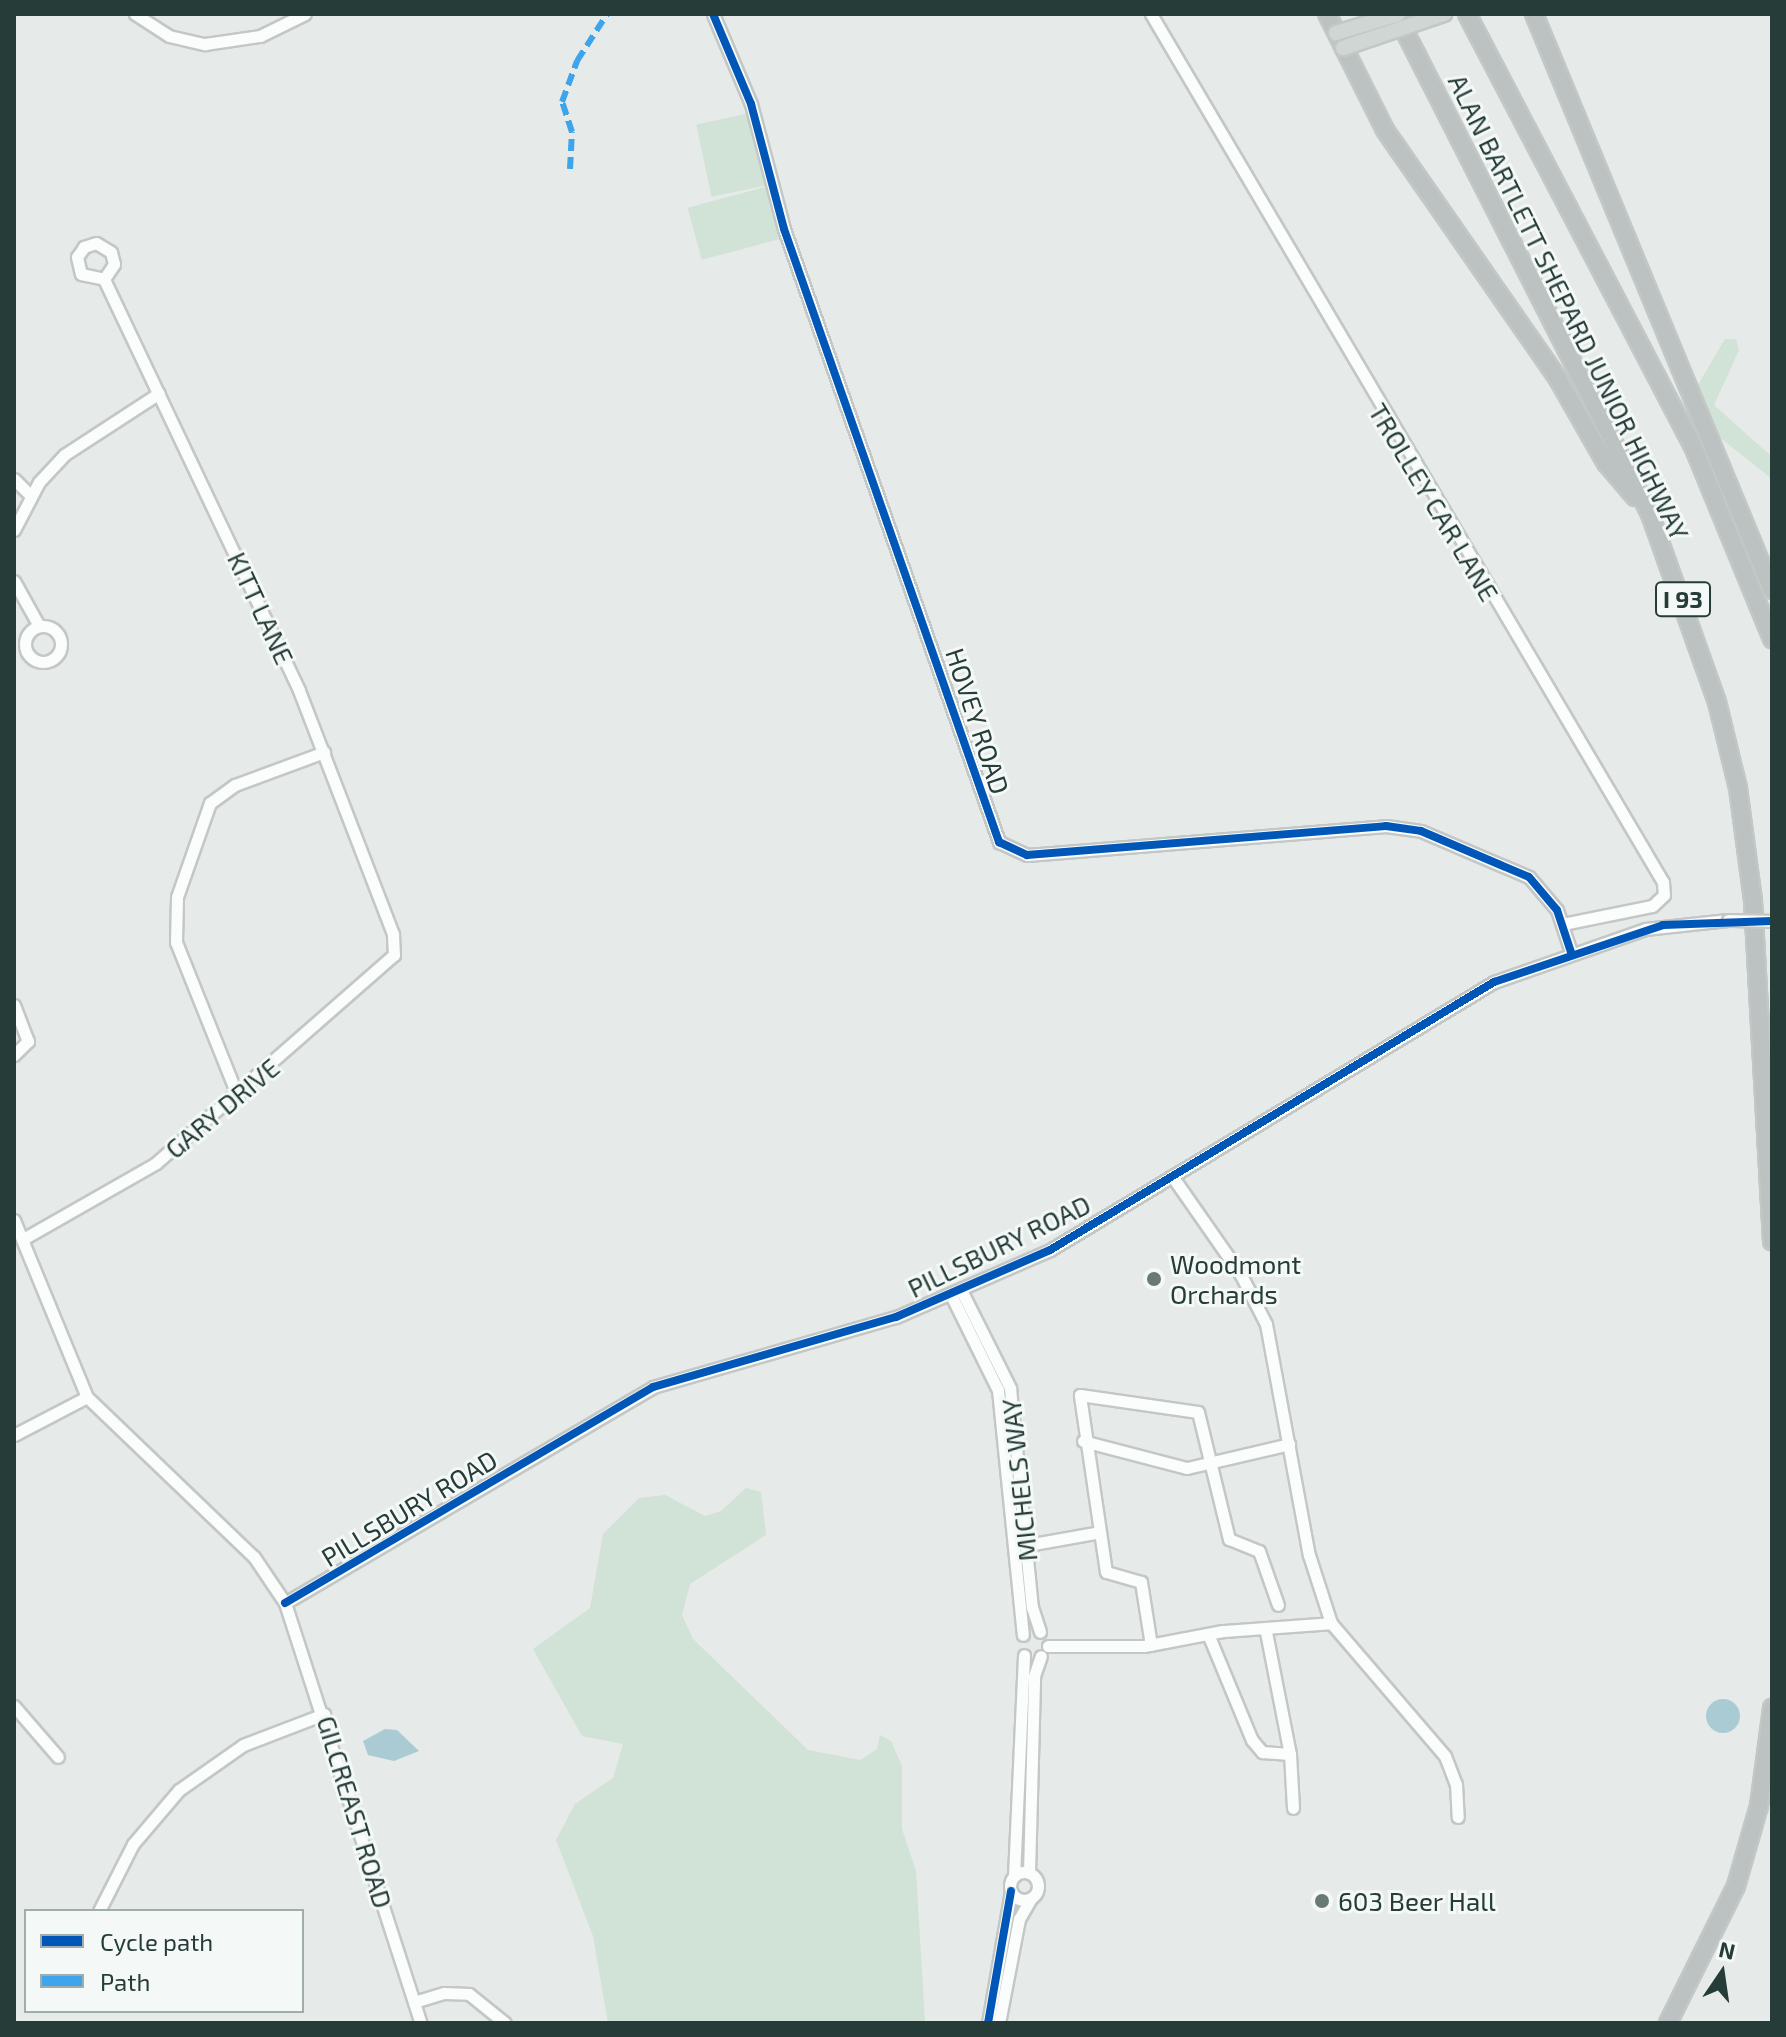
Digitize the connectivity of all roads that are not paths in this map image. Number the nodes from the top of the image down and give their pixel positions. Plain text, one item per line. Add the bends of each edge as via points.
1 (135, 14) edge
2 (305, 14) edge
3 (713, 14) edge
4 (1151, 14) edge
5 (1327, 14) edge
6 (1397, 14) edge
7 (1444, 14) edge
8 (1467, 14) edge
9 (1534, 14) edge
10 (1541, 14) edge
11 (1544, 37) junction
12 (1339, 41) junction
13 (104, 279) dead end
14 (159, 393) junction
15 (14, 479) edge
16 (31, 496) junction
17 (1650, 514) junction
18 (14, 530) edge
19 (14, 581) edge
20 (1772, 590) edge
21 (39, 626) dead end
22 (1772, 639) edge
23 (324, 752) junction
24 (1772, 921) edge
25 (1563, 924) junction
26 (395, 947) joint
27 (1571, 952) junction
28 (14, 1005) edge
29 (14, 1055) edge
30 (238, 1097) junction
31 (1172, 1176) junction
32 (14, 1220) edge
33 (23, 1239) junction
34 (1772, 1241) edge
35 (956, 1293) junction
36 (87, 1397) junction
37 (14, 1435) edge
38 (1083, 1441) junction
39 (1289, 1444) junction
40 (1213, 1462) junction
41 (1095, 1533) junction
42 (1033, 1544) dead end
43 (285, 1603) junction
44 (1278, 1605) dead end
45 (1331, 1623) junction
46 (1040, 1632) junction
47 (1266, 1632) junction
48 (1208, 1634) junction
49 (1023, 1635) junction
50 (1151, 1645) junction
51 (1045, 1651) junction
52 (1024, 1655) junction
53 (14, 1706) edge
54 (1772, 1708) edge
55 (324, 1714) junction
56 (1290, 1754) junction
57 (58, 1757) dead end
58 (1293, 1808) dead end
59 (1458, 1817) dead end
60 (1029, 1873) junction
61 (1014, 1876) junction
62 (1011, 1891) junction
63 (1031, 1898) junction
64 (100, 1909) edge
65 (414, 2002) junction
66 (421, 2023) edge
67 (505, 2023) edge
68 (988, 2023) edge
69 (999, 2023) edge
70 (1668, 2023) edge

1 - 2 street via 169,36 205,44 260,36
3 - 25 street, HOVEY ROAD via 751,104 784,229 999,842 1027,855 1403,827 1526,875 1546,892
4 - 25 street, TROLLEY CAR LANE via 1213,128 1663,882 1664,895 1652,906
5 - 12 highway
6 - 12 main road, bridge
6 - 17 highway, ALAN BARTLETT SHEPARD JUNIOR HIGHWAY / I 93
7 - 12 main road, bridge
8 - 22 highway, ALAN BARTLETT SHEPARD JUNIOR HIGHWAY / I 93 via 1687,434
9 - 11 highway
10 - 11 highway
11 - 20 highway
12 - 17 highway via 1385,130 1558,379 1606,463
13 - 14 street, KITT LANE
14 - 16 street via 64,455
14 - 23 street, KITT LANE
15 - 16 street
16 - 18 street
17 - 34 highway, ALAN BARTLETT SHEPARD JUNIOR HIGHWAY / I 93 via 1717,702 1738,788 1753,901
19 - 21 street
23 - 26 street, KITT LANE
23 - 30 street via 235,785 210,803 177,897 176,942
24 - 27 street, PILLSBURY ROAD, bridge via 1663,925
25 - 27 street, HOVEY ROAD
26 - 30 street, GARY DRIVE via 385,968
27 - 31 street, PILLSBURY ROAD via 1453,1003
28 - 29 street via 28,1041
30 - 33 street, GARY DRIVE via 125,1185
31 - 35 street, PILLSBURY ROAD via 1050,1250
31 - 39 street via 1252,1293 1277,1376
32 - 33 street
33 - 36 street
35 - 43 street, PILLSBURY ROAD via 896,1317 653,1387
35 - 46 street, MICHELS WAY via 1010,1388 1032,1607
35 - 49 street, MICHELS WAY via 998,1390
36 - 37 street
36 - 43 street via 254,1557
38 - 40 street via 1187,1468
38 - 40 street via 1080,1395 1198,1412
38 - 41 street
39 - 40 street
39 - 45 street via 1314,1577
40 - 44 street via 1229,1539 1259,1551
41 - 42 street
41 - 50 street via 1106,1572 1141,1582
43 - 55 street, GILCREAST ROAD
45 - 47 street
45 - 59 street via 1445,1756 1456,1784
46 - 49 street
46 - 51 street, MICHELS WAY
47 - 48 street
47 - 56 street
48 - 50 street
48 - 56 street via 1252,1740 1262,1752
49 - 52 street, MICHELS WAY
50 - 51 street
51 - 52 street
51 - 60 street via 1034,1676
52 - 61 street
53 - 57 street
54 - 70 highway via 1759,1806 1736,1886
55 - 64 street via 243,1745 179,1790 124,1858
55 - 65 street, GILCREAST ROAD
56 - 58 street
60 - 61 street
60 - 63 street via 1038,1883
61 - 62 street
62 - 63 street
62 - 68 street
63 - 69 street via 1019,1919
65 - 66 street, GILCREAST ROAD
65 - 67 street via 444,1993 469,1994

